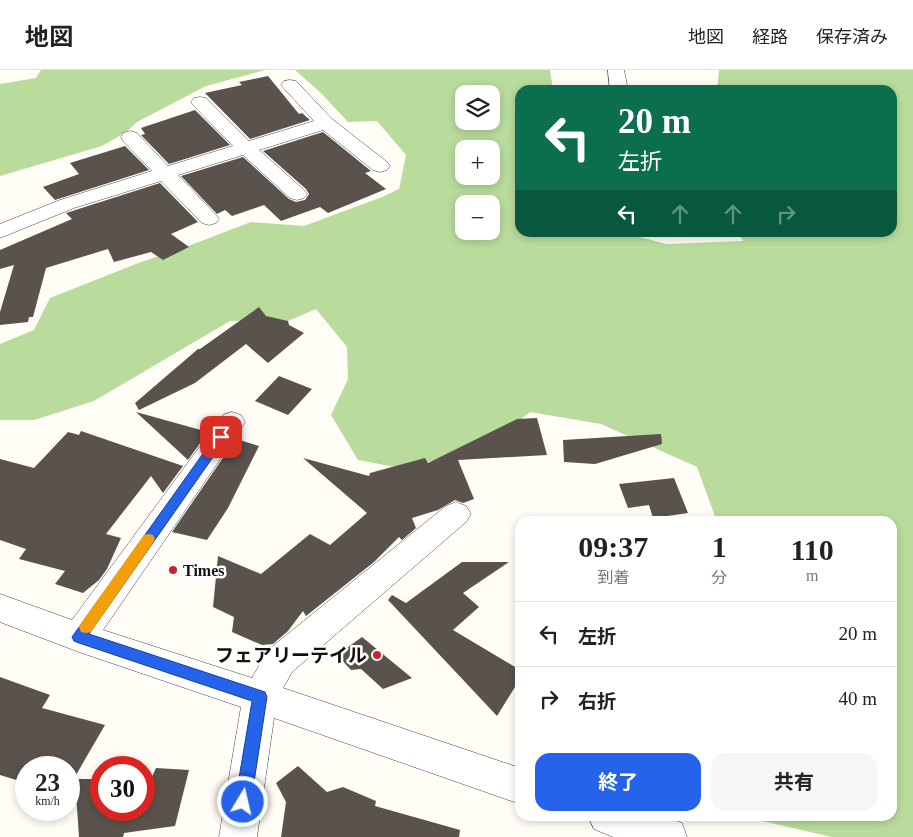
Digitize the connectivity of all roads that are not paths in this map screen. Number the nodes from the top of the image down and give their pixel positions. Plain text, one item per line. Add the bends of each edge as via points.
1 (616, 70) edge
2 (290, 85) dead end
3 (618, 85) edge
4 (200, 102) dead end
5 (326, 123) junction
6 (130, 137) dead end
7 (245, 147) junction
8 (380, 166) dead end
9 (164, 173) junction
10 (297, 194) dead end
11 (209, 219) dead end
12 (0, 232) edge
13 (232, 422) dead end
14 (456, 514) dead end
15 (0, 608) edge
16 (79, 637) junction
17 (260, 697) junction
18 (515, 784) edge
19 (622, 821) edge
20 (238, 837) edge
21 (668, 837) edge

1 - 3 street
2 - 5 street
4 - 7 street
5 - 7 street
5 - 8 street
6 - 9 street
7 - 9 street
7 - 10 street
9 - 11 street
9 - 12 street via 67,204
13 - 16 street
14 - 17 street via 280,661
15 - 16 street
16 - 17 street
17 - 18 street
17 - 20 street
19 - 21 street

